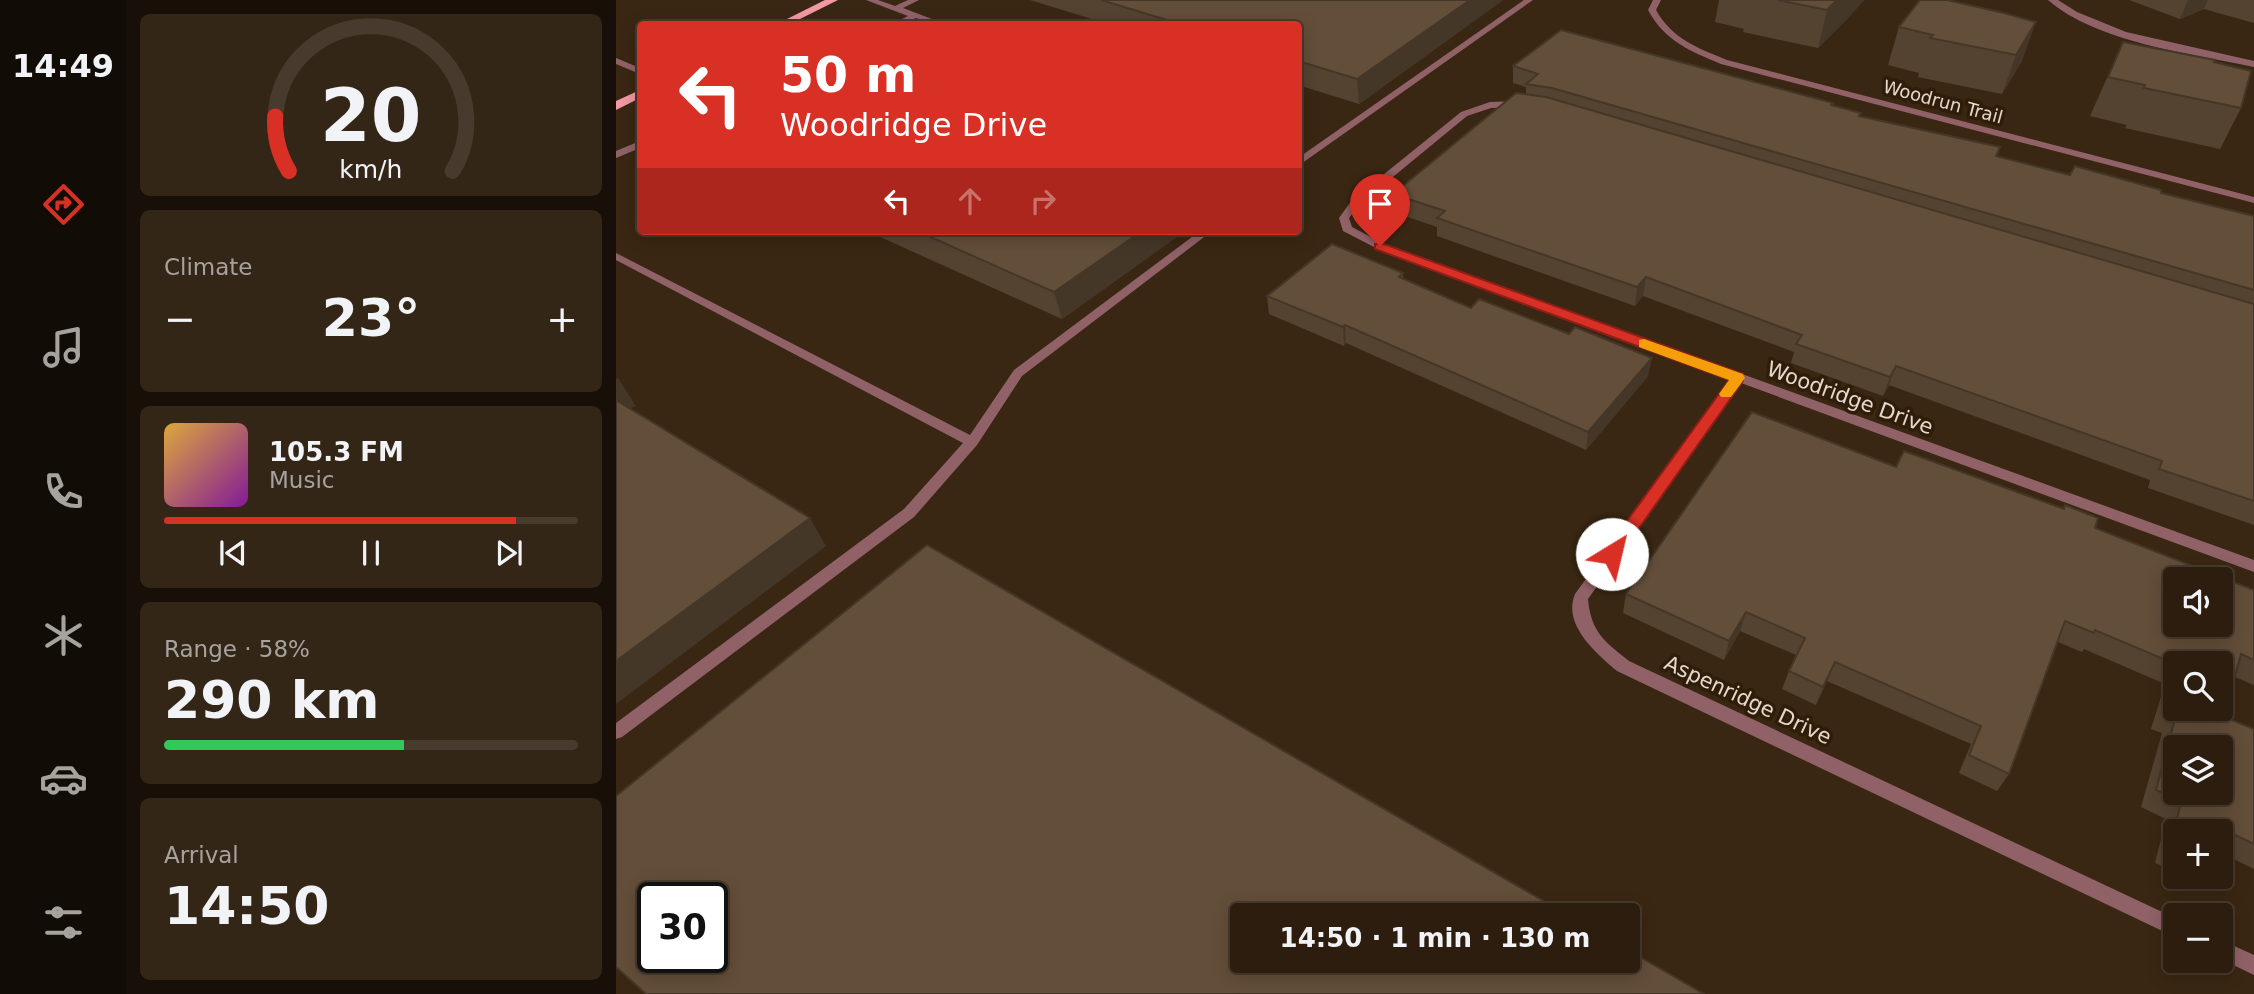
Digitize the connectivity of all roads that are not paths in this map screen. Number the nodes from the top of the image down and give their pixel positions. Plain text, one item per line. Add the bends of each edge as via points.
1 (833, 0) edge
2 (870, 0) edge
3 (915, 0) edge
4 (1529, 0) edge
5 (1657, 0) edge
6 (2052, 0) edge
7 (896, 9) junction
8 (916, 15) junction
9 (788, 21) edge
10 (903, 21) edge
11 (933, 21) edge
12 (616, 61) edge
13 (2254, 64) edge
14 (637, 70) edge
15 (637, 96) edge
16 (616, 106) edge
17 (1527, 106) edge
18 (637, 145) edge
19 (1302, 151) edge
20 (1310, 154) junction
21 (616, 155) edge
22 (1302, 160) edge
23 (2254, 200) edge
24 (1202, 235) edge
25 (616, 256) edge
26 (1738, 378) junction
27 (972, 442) junction
28 (2254, 566) edge
29 (616, 732) edge
30 (2163, 922) edge
31 (2233, 955) edge
32 (2254, 965) edge

1 - 9 main road
2 - 7 street
3 - 7 street
4 - 20 street
5 - 23 street, Woodrun Trail via 1652,10 1661,29 1724,62
6 - 13 street via 2119,33
7 - 8 street
8 - 10 street
8 - 11 street
12 - 14 street
15 - 16 main road
17 - 26 street, Woodridge Drive via 1490,105 1464,114 1356,202 1344,218 1347,229 1359,238
18 - 21 street
19 - 20 street
20 - 22 street
24 - 27 street via 1018,373
25 - 27 street
26 - 28 street, Woodridge Drive
26 - 30 street, Aspenridge Drive via 1580,598 1581,624 1598,646 1636,672
27 - 29 street via 909,513
31 - 32 street

